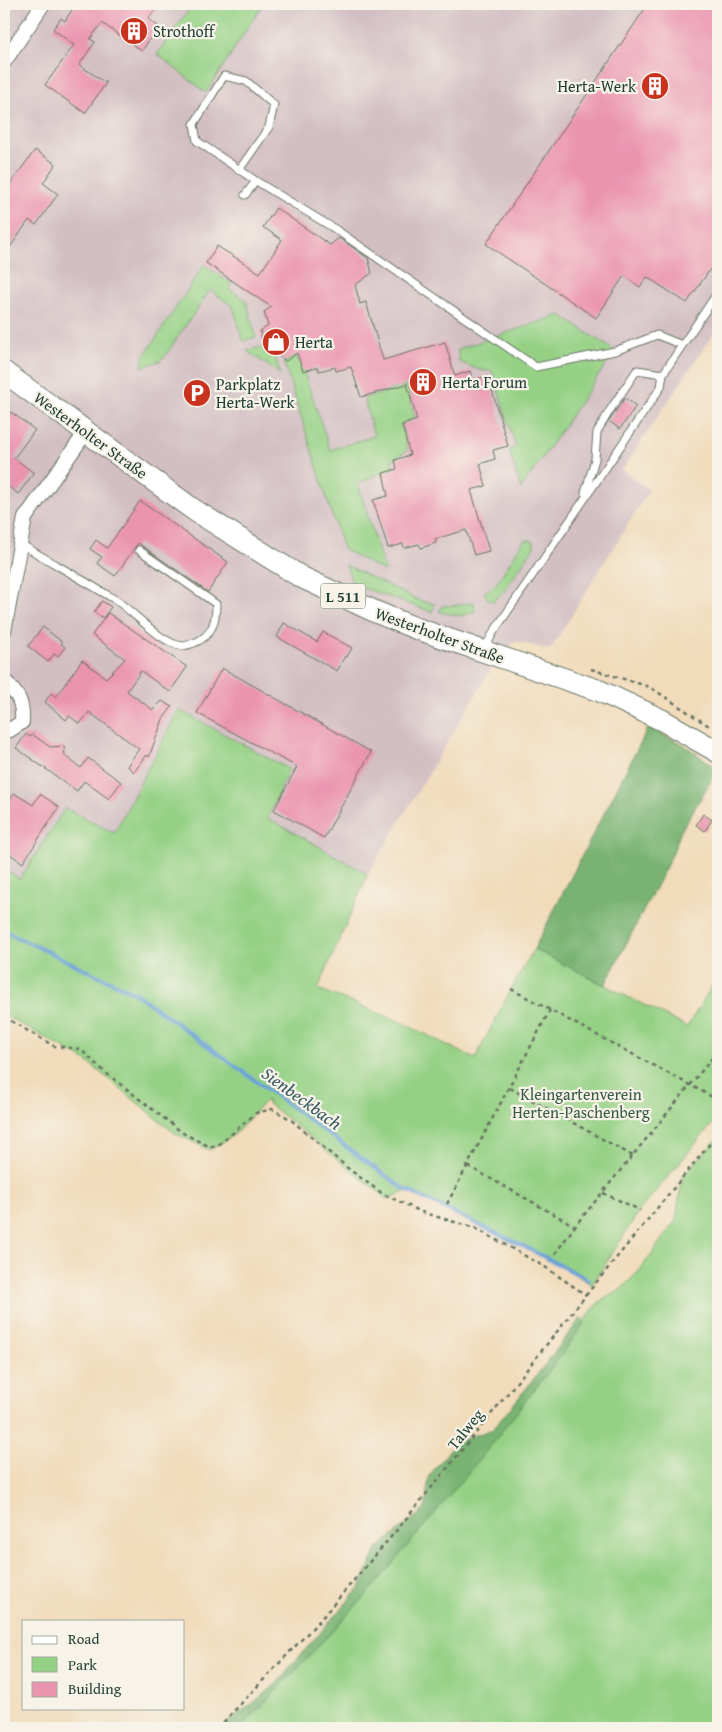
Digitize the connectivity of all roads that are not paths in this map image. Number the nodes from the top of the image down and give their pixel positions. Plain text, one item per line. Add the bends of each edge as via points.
1 (42, 4) edge
2 (6, 53) edge
3 (239, 170) junction
4 (256, 181) junction
5 (245, 195) dead end
6 (718, 292) edge
7 (682, 345) junction
8 (4, 372) edge
9 (663, 374) junction
10 (86, 432) junction
11 (584, 499) junction
12 (19, 543) junction
13 (139, 550) dead end
14 (4, 631) edge
15 (483, 651) junction
16 (4, 680) edge
17 (4, 729) edge
18 (718, 752) edge

1 - 2 street
3 - 3 lane via 197,140 194,124 224,76 246,81 274,105 268,127
3 - 4 lane
4 - 5 lane
4 - 7 lane via 335,229 536,367 614,351 657,335
6 - 7 lane
7 - 9 lane
8 - 10 main road, Westerholter Straße / L 511
9 - 11 lane via 661,387
9 - 11 lane via 637,370 610,410 598,432 595,459
10 - 12 street via 25,518
10 - 15 main road, Westerholter Straße / L 511 via 194,510 301,577 384,615
11 - 15 lane
12 - 13 lane via 116,600 171,642 184,646 201,640 213,625 216,604
12 - 14 street
15 - 18 main road, Westerholter Straße / L 511 via 600,691 662,720
16 - 17 street via 23,708 22,722 10,730

